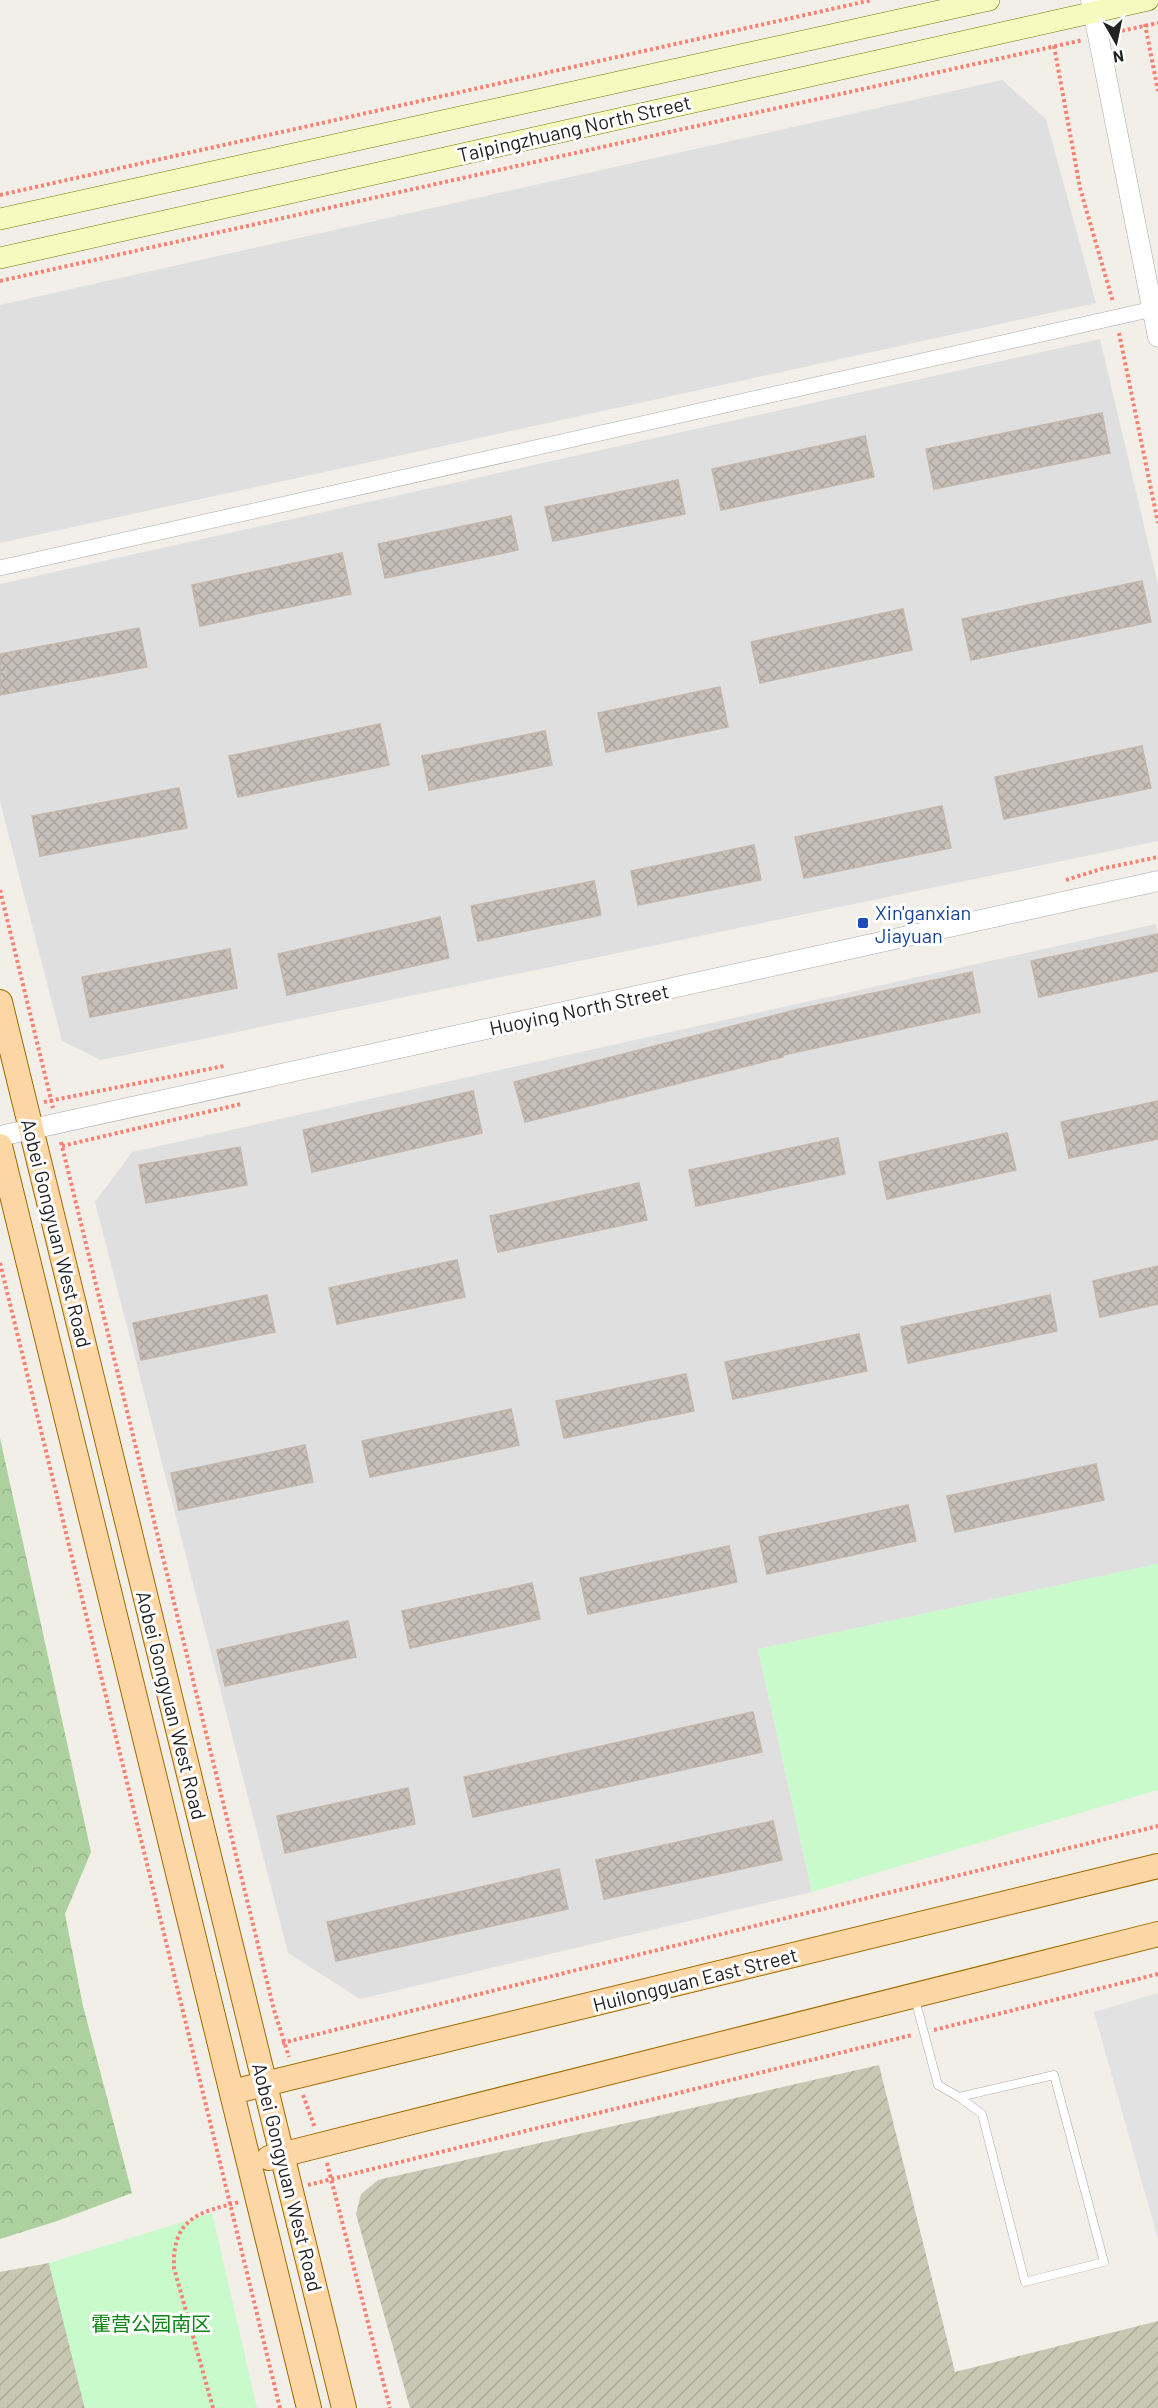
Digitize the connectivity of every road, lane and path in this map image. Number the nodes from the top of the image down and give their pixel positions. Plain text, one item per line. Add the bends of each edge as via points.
1 (872, 0) edge
2 (989, 0) edge
3 (1144, 1) edge
4 (1093, 6) edge
5 (1017, 54) dead end
6 (1158, 91) edge
7 (0, 195) edge
8 (0, 219) edge
9 (0, 258) edge
10 (0, 281) edge
11 (1153, 309) junction
12 (1158, 337) edge
13 (0, 568) edge
14 (1158, 881) edge
15 (0, 890) edge
16 (0, 1002) edge
17 (45, 1072) dead end
18 (31, 1130) junction
19 (0, 1136) edge
20 (0, 1146) edge
21 (71, 1181) dead end
22 (0, 1263) edge
23 (1158, 1826) edge
24 (1158, 1866) edge
25 (1158, 1934) edge
26 (1158, 1974) edge
27 (914, 1995) junction
28 (924, 2032) junction
29 (284, 2043) junction
30 (257, 2050) junction
31 (223, 2058) junction
32 (196, 2065) junction
33 (296, 2076) junction
34 (265, 2084) junction
35 (232, 2092) junction
36 (959, 2097) junction
37 (321, 2145) junction
38 (282, 2154) junction
39 (249, 2163) junction
40 (332, 2179) junction
41 (291, 2189) junction
42 (258, 2198) junction
43 (230, 2204) junction
44 (213, 2408) edge
45 (280, 2408) edge
46 (309, 2408) edge
47 (345, 2408) edge
48 (390, 2408) edge

1 - 7 path
2 - 8 main road, Taipingzhuang North Street
3 - 4 main road, Taipingzhuang North Street
3 - 6 path
4 - 9 main road, Taipingzhuang North Street
4 - 11 street
5 - 10 path
11 - 12 street
11 - 13 street
14 - 18 street, Huoying North Street
15 - 17 path
16 - 18 main road, Aobei Gongyuan West Road
18 - 19 street, Huoying North Street
18 - 30 main road, Aobei Gongyuan West Road
20 - 31 main road, Aobei Gongyuan West Road
21 - 29 path
22 - 32 path
23 - 29 path
24 - 33 main road, Huilongguan East Street
25 - 27 main road
26 - 28 path
27 - 28 lane
27 - 37 main road
28 - 36 lane via 938,2085
28 - 40 path
29 - 30 path
29 - 33 path
30 - 34 main road, Aobei Gongyuan West Road
31 - 32 path
31 - 35 main road, Aobei Gongyuan West Road
32 - 43 path
33 - 34 main road, Huilongguan East Street
33 - 37 path
34 - 35 main road, Huilongguan East Street
34 - 38 main road, Aobei Gongyuan West Road
35 - 39 main road, Aobei Gongyuan West Road
36 - 36 lane via 982,2114 1025,2282 1104,2262 1054,2075
37 - 38 main road
37 - 40 path
38 - 39 main road
38 - 41 main road, Aobei Gongyuan West Road
39 - 42 main road, Aobei Gongyuan West Road
40 - 41 path
40 - 48 path
41 - 47 main road, Aobei Gongyuan West Road
42 - 43 path
42 - 46 main road, Aobei Gongyuan West Road
43 - 44 path via 195,2216 182,2229 173,2248 174,2268
43 - 45 path

